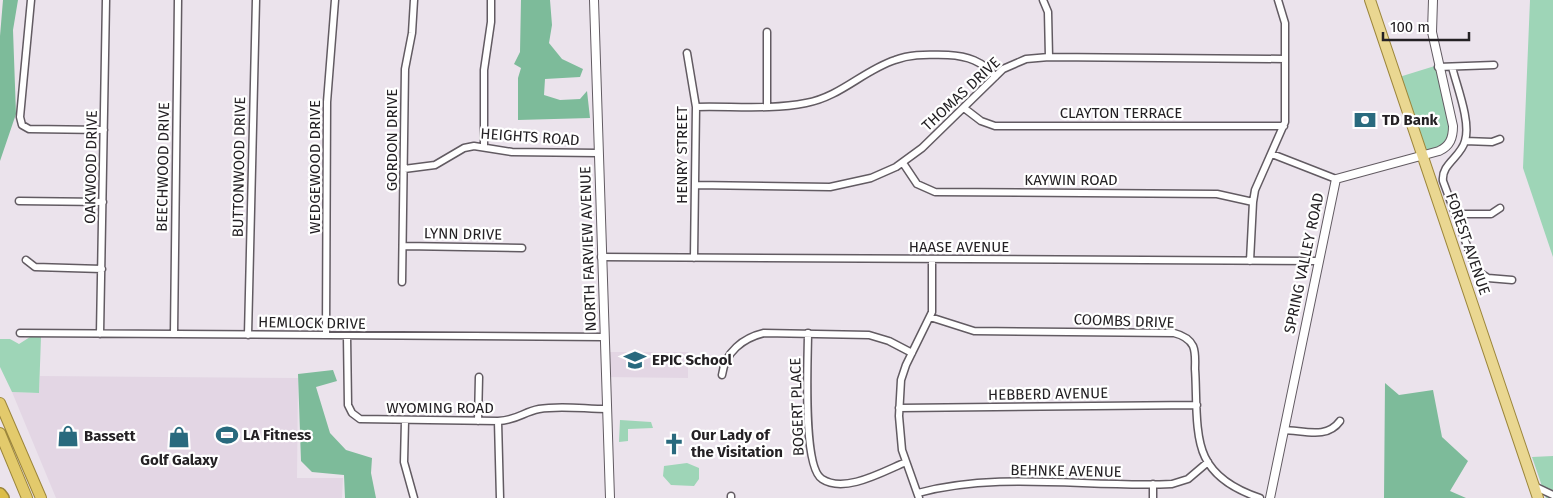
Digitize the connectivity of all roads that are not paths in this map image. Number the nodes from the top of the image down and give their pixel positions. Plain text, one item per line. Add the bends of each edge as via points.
1 (31, 0) edge
2 (106, 0) edge
3 (178, 0) edge
4 (256, 0) edge
5 (335, 0) edge
6 (414, 0) edge
7 (491, 0) edge
8 (594, 0) edge
9 (1278, 0) edge
10 (1370, 0) edge
11 (1433, 0) edge
12 (1045, 1) edge
13 (767, 32) dead end
14 (687, 53) dead end
15 (1049, 57) junction
16 (1286, 59) junction
17 (1494, 65) dead end
18 (1452, 67) junction
19 (1438, 68) junction
20 (994, 77) junction
21 (696, 106) junction
22 (767, 106) junction
23 (964, 108) junction
24 (1284, 126) junction
25 (104, 130) junction
26 (1500, 139) dead end
27 (1465, 141) junction
28 (484, 146) junction
29 (598, 154) junction
30 (1272, 154) junction
31 (1423, 157) junction
32 (903, 163) junction
33 (404, 169) junction
34 (1336, 179) junction
35 (695, 185) junction
36 (19, 201) dead end
37 (103, 202) junction
38 (1252, 202) junction
39 (1500, 208) dead end
40 (1455, 214) junction
41 (404, 246) junction
42 (522, 248) dead end
43 (602, 257) junction
44 (694, 258) junction
45 (26, 260) dead end
46 (932, 260) junction
47 (1250, 261) junction
48 (1317, 261) junction
49 (102, 269) junction
50 (1512, 280) dead end
51 (402, 282) dead end
52 (930, 318) junction
53 (20, 333) dead end
54 (808, 333) junction
55 (100, 334) junction
56 (174, 334) junction
57 (248, 335) junction
58 (326, 335) junction
59 (347, 336) junction
60 (604, 336) junction
61 (912, 353) junction
62 (722, 375) dead end
63 (479, 378) dead end
64 (0, 403) edge
65 (1197, 405) junction
66 (900, 408) junction
67 (606, 409) junction
68 (404, 420) junction
69 (478, 421) junction
70 (498, 421) junction
71 (1340, 421) dead end
72 (1284, 430) junction
73 (0, 433) edge
74 (906, 462) junction
75 (1208, 462) junction
76 (1153, 484) junction
77 (1534, 486) junction
78 (0, 494) edge
79 (1553, 495) edge
80 (918, 496) edge
81 (3, 498) edge
82 (27, 498) edge
83 (41, 498) edge
84 (414, 498) edge
85 (500, 498) edge
86 (610, 498) edge
87 (1152, 498) edge
88 (1260, 498) edge
89 (1270, 498) edge
90 (1538, 498) edge

1 - 25 street via 20,117 22,124 29,129
2 - 25 street, OAKWOOD DRIVE
3 - 56 street, BEECHWOOD DRIVE
4 - 57 street, BUTTONWOOD DRIVE
5 - 58 street, WEDGEWOOD DRIVE via 327,102
6 - 33 street, GORDON DRIVE via 405,69
7 - 28 street via 484,70
8 - 29 street, NORTH FARVIEW AVENUE
9 - 16 street via 1285,23
10 - 31 main road, FOREST AVENUE
11 - 19 street, SPRING VALLEY ROAD via 1431,21
12 - 15 street
13 - 22 street
14 - 21 street, HENRY STREET
15 - 16 street, THOMAS DRIVE
15 - 20 street, THOMAS DRIVE via 1013,62
16 - 24 street
17 - 18 street
18 - 19 street
18 - 27 street via 1466,124
19 - 31 street, SPRING VALLEY ROAD via 1453,132 1447,147
20 - 22 street via 982,64 961,56 916,54 882,65 840,90 808,103
20 - 23 street, THOMAS DRIVE
21 - 22 street
21 - 35 street, HENRY STREET
23 - 24 street, CLAYTON TERRACE via 981,122 996,126
23 - 32 street, THOMAS DRIVE
24 - 30 street
25 - 37 street, OAKWOOD DRIVE
26 - 27 street via 1492,142
27 - 40 street via 1442,176
28 - 29 street, HEIGHTS ROAD via 512,152
28 - 33 street, HEIGHTS ROAD via 464,148 435,165
29 - 43 street, NORTH FARVIEW AVENUE
30 - 34 street
30 - 38 street
31 - 34 street, SPRING VALLEY ROAD
31 - 77 main road, FOREST AVENUE
32 - 35 street, THOMAS DRIVE via 871,178 845,185
32 - 38 street, KAYWIN ROAD via 917,184 936,192 1217,194
33 - 41 street, GORDON DRIVE
34 - 48 street, SPRING VALLEY ROAD
35 - 44 street, HENRY STREET
36 - 37 street
37 - 49 street, OAKWOOD DRIVE
38 - 47 street
39 - 40 street via 1491,214
40 - 50 street via 1476,270 1488,278
41 - 42 street, LYNN DRIVE
41 - 51 street, GORDON DRIVE
43 - 44 street, HAASE AVENUE
43 - 60 street, NORTH FARVIEW AVENUE
44 - 46 street, HAASE AVENUE
45 - 49 street via 35,267
46 - 47 street, HAASE AVENUE
46 - 52 street via 933,304
47 - 48 street, HAASE AVENUE
48 - 72 street, SPRING VALLEY ROAD
49 - 55 street, OAKWOOD DRIVE
52 - 61 street
52 - 65 street, COOMBS DRIVE via 974,331 1180,334 1190,341 1194,352
53 - 55 street, HEMLOCK DRIVE
54 - 61 street via 869,335
54 - 62 street via 772,332 749,338 729,355
54 - 74 street, BOGERT PLACE via 808,449 817,476 826,481 850,484
55 - 56 street, HEMLOCK DRIVE
56 - 57 street, HEMLOCK DRIVE
57 - 58 street, HEMLOCK DRIVE
58 - 59 street, HEMLOCK DRIVE
59 - 60 street, HEMLOCK DRIVE
59 - 68 street, WYOMING ROAD via 348,405 352,413 365,420
60 - 67 street, NORTH FARVIEW AVENUE
61 - 66 street via 901,380
63 - 69 street
64 - 83 highway
65 - 66 street, HEBBERD AVENUE
65 - 75 street, COOMBS DRIVE via 1200,441
66 - 74 street via 900,439
67 - 70 street, WYOMING ROAD via 544,408 517,419
67 - 86 street, NORTH FARVIEW AVENUE
68 - 69 street, WYOMING ROAD
68 - 84 street via 404,462
69 - 70 street, WYOMING ROAD
70 - 85 street
71 - 72 street via 1334,430 1326,432
72 - 89 street, SPRING VALLEY ROAD
73 - 82 highway
74 - 80 street
75 - 76 street, BEHNKE AVENUE via 1181,482
75 - 88 street, COOMBS DRIVE via 1242,492
76 - 80 street, BEHNKE AVENUE via 982,482 947,486
76 - 87 street
77 - 79 street
77 - 90 main road, FOREST AVENUE
78 - 81 highway

